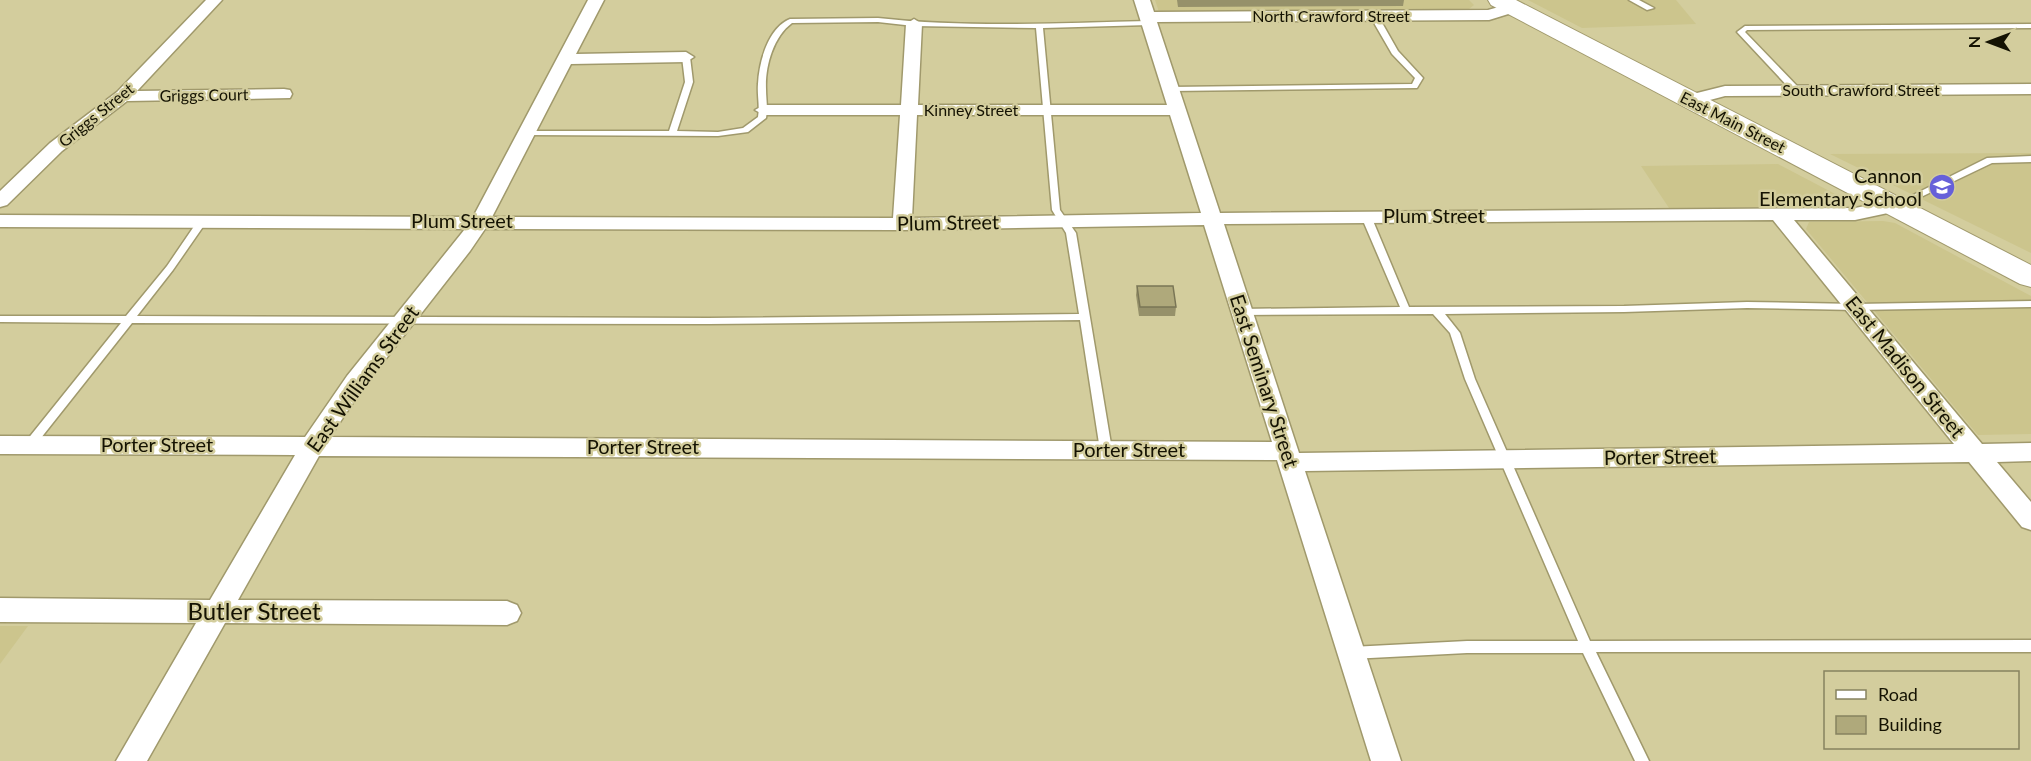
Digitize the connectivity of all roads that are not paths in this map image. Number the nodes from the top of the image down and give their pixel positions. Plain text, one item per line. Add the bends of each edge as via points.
1 (214, 0) edge
2 (596, 0) edge
3 (1633, 0) edge
4 (1506, 4) edge
5 (1650, 8) dead end
6 (1146, 13) edge
7 (1374, 16) junction
8 (914, 24) junction
9 (1039, 26) junction
10 (2031, 26) edge
11 (686, 57) joint
12 (565, 59) junction
13 (2031, 89) edge
14 (1171, 90) junction
15 (1796, 90) junction
16 (284, 94) dead end
17 (123, 96) junction
18 (1691, 100) junction
19 (764, 110) junction
20 (910, 110) junction
21 (1047, 110) junction
22 (1177, 110) junction
23 (528, 133) junction
24 (672, 134) junction
25 (2031, 159) edge
26 (0, 201) edge
27 (1895, 206) junction
28 (1779, 215) junction
29 (1366, 216) junction
30 (1213, 218) junction
31 (0, 221) edge
32 (202, 221) junction
33 (480, 221) junction
34 (1063, 221) junction
35 (902, 224) junction
36 (2031, 277) edge
37 (2031, 304) edge
38 (1856, 307) junction
39 (1406, 311) junction
40 (1436, 311) junction
41 (1241, 312) junction
42 (1084, 317) junction
43 (0, 319) edge
44 (129, 319) junction
45 (403, 321) junction
46 (0, 445) edge
47 (29, 445) junction
48 (313, 445) junction
49 (1106, 450) junction
50 (2031, 452) edge
51 (1975, 453) junction
52 (1288, 456) junction
53 (1506, 459) junction
54 (2031, 520) edge
55 (0, 610) edge
56 (216, 612) junction
57 (507, 612) dead end
58 (2031, 646) edge
59 (1587, 648) junction
60 (1351, 653) junction
61 (131, 761) edge
62 (1386, 761) edge
63 (1642, 761) edge

1 - 17 street, Griggs Street
2 - 12 street, East Williams Street
3 - 5 lane
4 - 7 street, North Crawford Street via 1489,15
4 - 18 main road, East Main Street
6 - 7 street, North Crawford Street
6 - 9 lane
6 - 14 street, East Seminary Street
7 - 14 lane via 1395,52 1419,78 1414,86
8 - 9 lane
8 - 19 lane via 878,20 783,24 773,37 765,69
8 - 20 street
9 - 21 lane
10 - 15 lane via 1745,27 1741,32
11 - 12 street
11 - 24 lane via 689,82
12 - 23 street, East Williams Street
13 - 15 street, South Crawford Street
14 - 22 street, East Seminary Street
15 - 18 street, South Crawford Street via 1725,91
16 - 17 street, Griggs Court
17 - 26 street, Griggs Street via 56,147
18 - 27 main road, East Main Street
19 - 20 street, Kinney Street
19 - 24 lane via 762,118 745,130
20 - 21 street, Kinney Street
20 - 35 street
21 - 22 street, Kinney Street
21 - 34 lane via 1056,210
22 - 30 street, East Seminary Street
23 - 24 lane
23 - 33 street, East Williams Street
25 - 27 lane via 1990,160
27 - 28 street, Plum Street via 1856,214
27 - 36 main road, East Main Street
28 - 29 street, Plum Street
28 - 38 street, East Madison Street
29 - 30 street, Plum Street
29 - 39 lane
30 - 34 street, Plum Street
30 - 41 street, East Seminary Street
31 - 32 street, Plum Street
32 - 33 street, Plum Street
32 - 44 lane
33 - 35 street, Plum Street
33 - 45 street, East Williams Street
34 - 35 street, Plum Street
34 - 42 lane via 1071,233
37 - 38 lane
38 - 40 lane via 1747,305
38 - 51 street, East Madison Street
39 - 40 lane
39 - 41 lane
40 - 53 lane via 1452,325
41 - 52 street, East Seminary Street
42 - 45 lane
42 - 49 lane
43 - 44 lane
44 - 45 lane
44 - 47 lane
45 - 48 street, East Williams Street
46 - 47 street, Porter Street
47 - 48 street, Porter Street
48 - 49 street, Porter Street
48 - 56 street, East Williams Street
49 - 52 street, Porter Street
50 - 51 street, Porter Street
51 - 53 street, Porter Street
51 - 54 street, East Madison Street
52 - 53 street, Porter Street
52 - 60 street, East Seminary Street
53 - 59 lane
55 - 56 street, Butler Street
56 - 57 street, Butler Street
56 - 61 street, East Williams Street
58 - 59 lane
59 - 60 lane
59 - 63 lane
60 - 62 street, East Seminary Street

